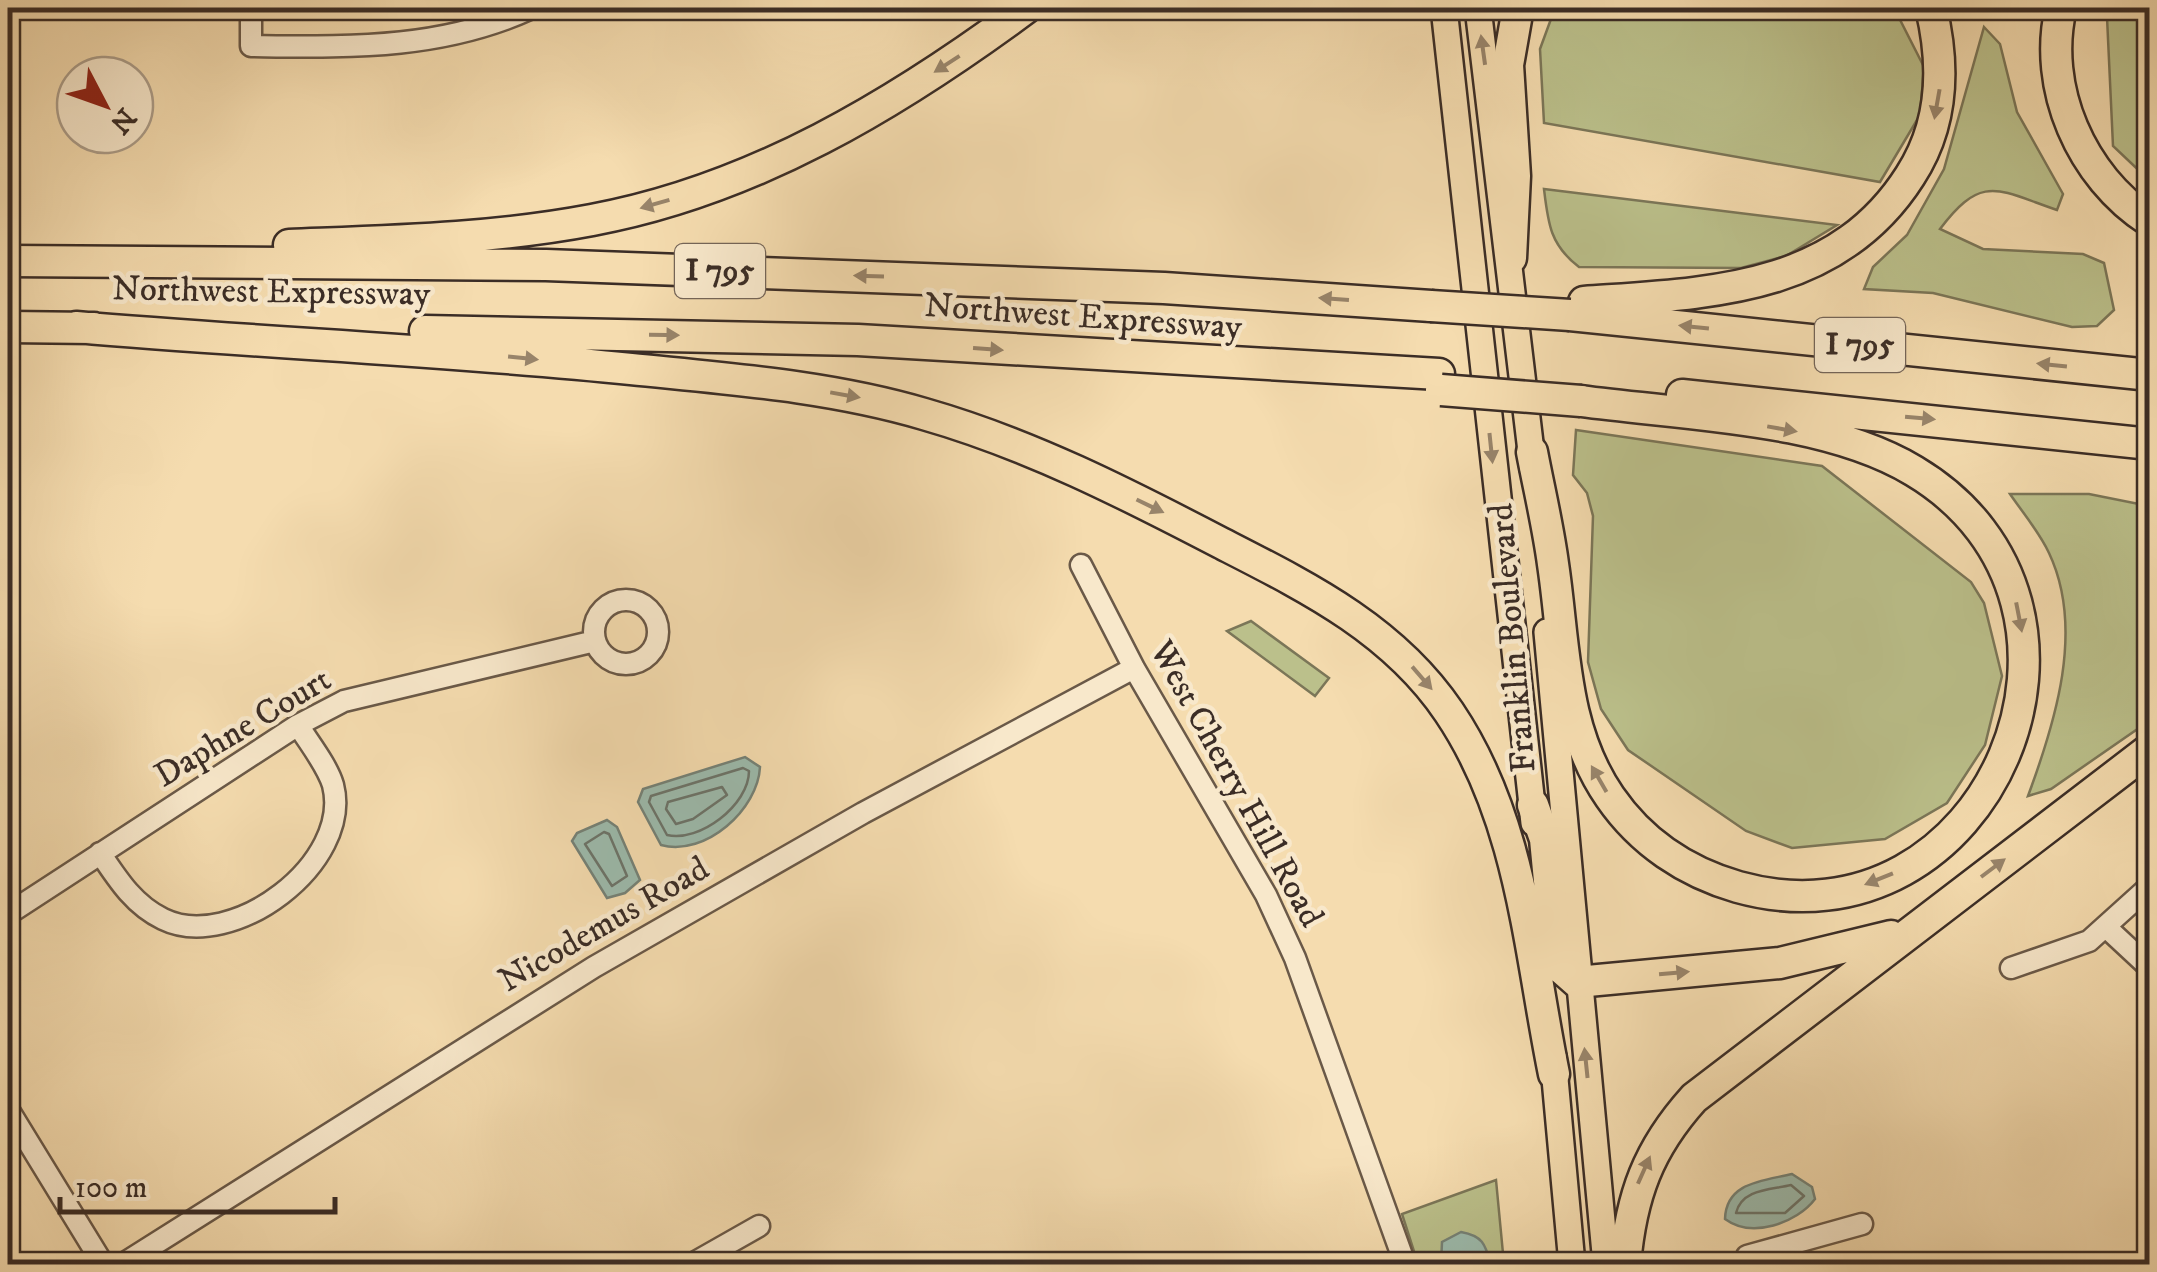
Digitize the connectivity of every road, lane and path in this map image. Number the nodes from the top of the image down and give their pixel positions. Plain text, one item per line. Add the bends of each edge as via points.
1 (251, 8) edge
2 (532, 8) edge
3 (1026, 8) edge
4 (1444, 8) edge
5 (1478, 8) edge
6 (1518, 8) edge
7 (1931, 8) edge
8 (2061, 8) edge
9 (2150, 220) edge
10 (8, 257) edge
11 (1511, 258) junction
12 (1569, 309) junction
13 (8, 327) edge
14 (76, 327) junction
15 (2150, 374) edge
16 (1580, 392) junction
17 (2150, 444) edge
18 (1532, 452) junction
19 (1081, 565) dead end
20 (594, 642) dead end
21 (1134, 668) junction
22 (298, 725) junction
23 (2150, 749) edge
24 (1533, 805) junction
25 (100, 853) junction
26 (2150, 886) edge
27 (8, 914) edge
28 (1916, 926) junction
29 (2107, 928) junction
30 (2011, 968) dead end
31 (2150, 968) edge
32 (1577, 982) junction
33 (1554, 1074) junction
34 (8, 1109) edge
35 (1862, 1224) dead end
36 (759, 1226) dead end
37 (1747, 1256) dead end
38 (104, 1264) edge
39 (123, 1264) edge
40 (692, 1264) edge
41 (1406, 1264) edge
42 (1572, 1264) edge
43 (1606, 1264) edge
44 (1625, 1264) edge

1 - 2 street via 250,46 355,47 476,30
3 -> 10 highway via 902,94 818,142 703,190 596,220 473,238
4 -> 24 main road, Franklin Boulevard
11 -> 5 main road, Franklin Boulevard
6 - 11 highway via 1508,64 1515,176
7 -> 12 highway via 1942,69 1931,134 1902,188 1866,230 1823,259 1757,281
8 - 9 highway via 2057,75 2074,134 2105,182
12 -> 10 highway, Northwest Expressway / I 795, bridge via 566,266
11 - 18 main road, Franklin Boulevard
15 -> 12 highway, Northwest Expressway / I 795
13 - 14 highway, Northwest Expressway / I 795
14 -> 16 highway, Northwest Expressway / I 795 via 858,340
14 -> 33 highway via 483,354 852,396 989,434 1161,511 1347,611 1398,652 1447,709 1482,771 1508,841
16 -> 17 highway, Northwest Expressway / I 795
16 -> 18 highway via 1836,440 1912,470 1966,513 2006,568 2025,678 2004,763 1976,808 1952,834 1897,872 1825,894 1781,895 1715,880 1657,848 1608,794 1576,727
18 - 32 main road, Franklin Boulevard
19 - 21 street, West Cherry Hill Road
20 - 22 street, Daphne Court via 344,700
21 - 39 street, Nicodemus Road via 594,967
21 - 41 street, West Cherry Hill Road via 1274,911
22 - 25 street, Daphne Court
22 - 25 street via 332,783 335,808 316,860 282,892 220,925 166,921 139,904
28 -> 23 highway
24 - 32 highway via 1545,838 1556,953
24 - 33 main road, Franklin Boulevard
25 - 27 street, Daphne Court
26 - 29 street
32 -> 28 highway via 1780,963 1866,945
44 -> 28 highway via 1634,1194 1671,1123 1725,1072
29 - 30 street
29 - 31 street
43 -> 32 main road, Franklin Boulevard
33 - 42 main road, Franklin Boulevard
34 - 38 street
35 - 37 street
36 - 40 street

